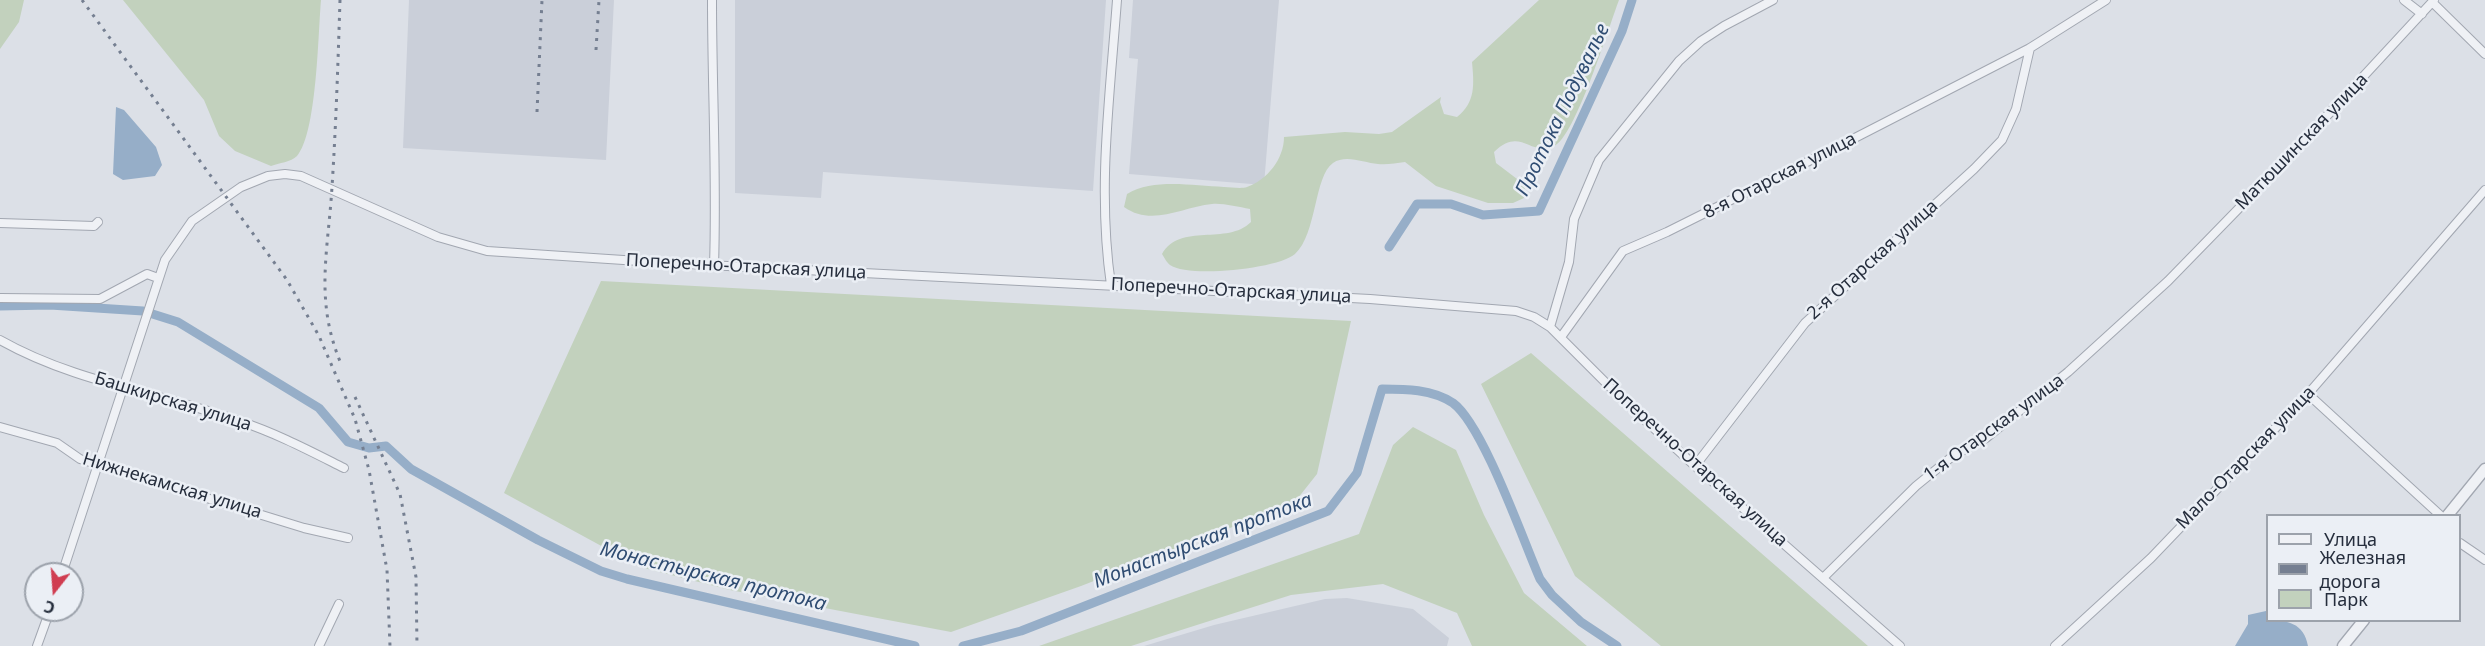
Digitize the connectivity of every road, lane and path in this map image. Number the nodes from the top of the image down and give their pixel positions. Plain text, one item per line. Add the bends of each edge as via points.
1 (712, 0) edge
2 (1117, 0) edge
3 (1773, 0) edge
4 (2106, 0) edge
5 (2404, 0) edge
6 (2433, 1) edge
7 (2422, 14) junction
8 (2030, 48) junction
9 (2485, 54) edge
10 (2485, 190) edge
11 (98, 222) dead end
12 (0, 224) edge
13 (714, 266) junction
14 (158, 278) junction
15 (2168, 281) joint
16 (1111, 285) junction
17 (0, 298) edge
18 (1550, 327) junction
19 (1561, 337) junction
20 (0, 340) edge
21 (123, 388) junction
22 (2308, 394) junction
23 (0, 427) edge
24 (99, 464) junction
25 (1695, 466) junction
26 (344, 468) dead end
27 (2485, 469) edge
28 (2439, 514) edge
29 (2449, 514) edge
30 (348, 538) dead end
31 (2461, 544) edge
32 (2485, 560) edge
33 (66, 562) edge
34 (1823, 578) junction
35 (339, 604) dead end
36 (46, 622) edge
37 (2363, 622) edge
38 (37, 646) edge
39 (319, 646) edge
40 (1900, 646) edge
41 (2055, 646) edge
42 (2343, 646) edge

1 - 13 street
2 - 16 street via 1103,186
3 - 18 street via 1701,41 1599,160 1574,219 1569,262
4 - 8 street, 8-я Отарская улица
5 - 7 street
6 - 7 street, Матюшинская улица
6 - 9 street
7 - 15 street, Матюшинская улица
8 - 19 street, 8-я Отарская улица via 1845,144 1623,251
8 - 25 street, 2-я Отарская улица via 2016,109 2002,140 1805,323
10 - 22 street, Мало-Отарская улица
11 - 12 street via 94,226 75,227
13 - 14 street, Поперечно-Отарская улица via 487,251 438,237 301,176 285,174 254,180 192,221 165,260
13 - 16 street, Поперечно-Отарская улица
14 - 17 street via 147,274 100,299
14 - 21 street, Поперечно-Отарская улица
15 - 34 street, 1-я Отарская улица via 2068,372 1986,438 1954,455 1916,486
16 - 18 street, Поперечно-Отарская улица via 1479,307 1516,311
18 - 19 street, Поперечно-Отарская улица
19 - 25 street, Поперечно-Отарская улица
20 - 21 street, Башкирская улица via 48,362
21 - 24 street, Поперечно-Отарская улица
21 - 26 street, Башкирская улица via 238,420
22 - 28 street
22 - 41 street, Мало-Отарская улица via 2151,558
23 - 24 street, Нижнекамская улица via 57,443 68,448 73,456
24 - 30 street, Нижнекамская улица
24 - 33 street, Поперечно-Отарская улица
25 - 34 street, Поперечно-Отарская улица
27 - 29 street
31 - 32 street
34 - 40 street, Поперечно-Отарская улица
35 - 39 street
36 - 38 street
37 - 42 street

